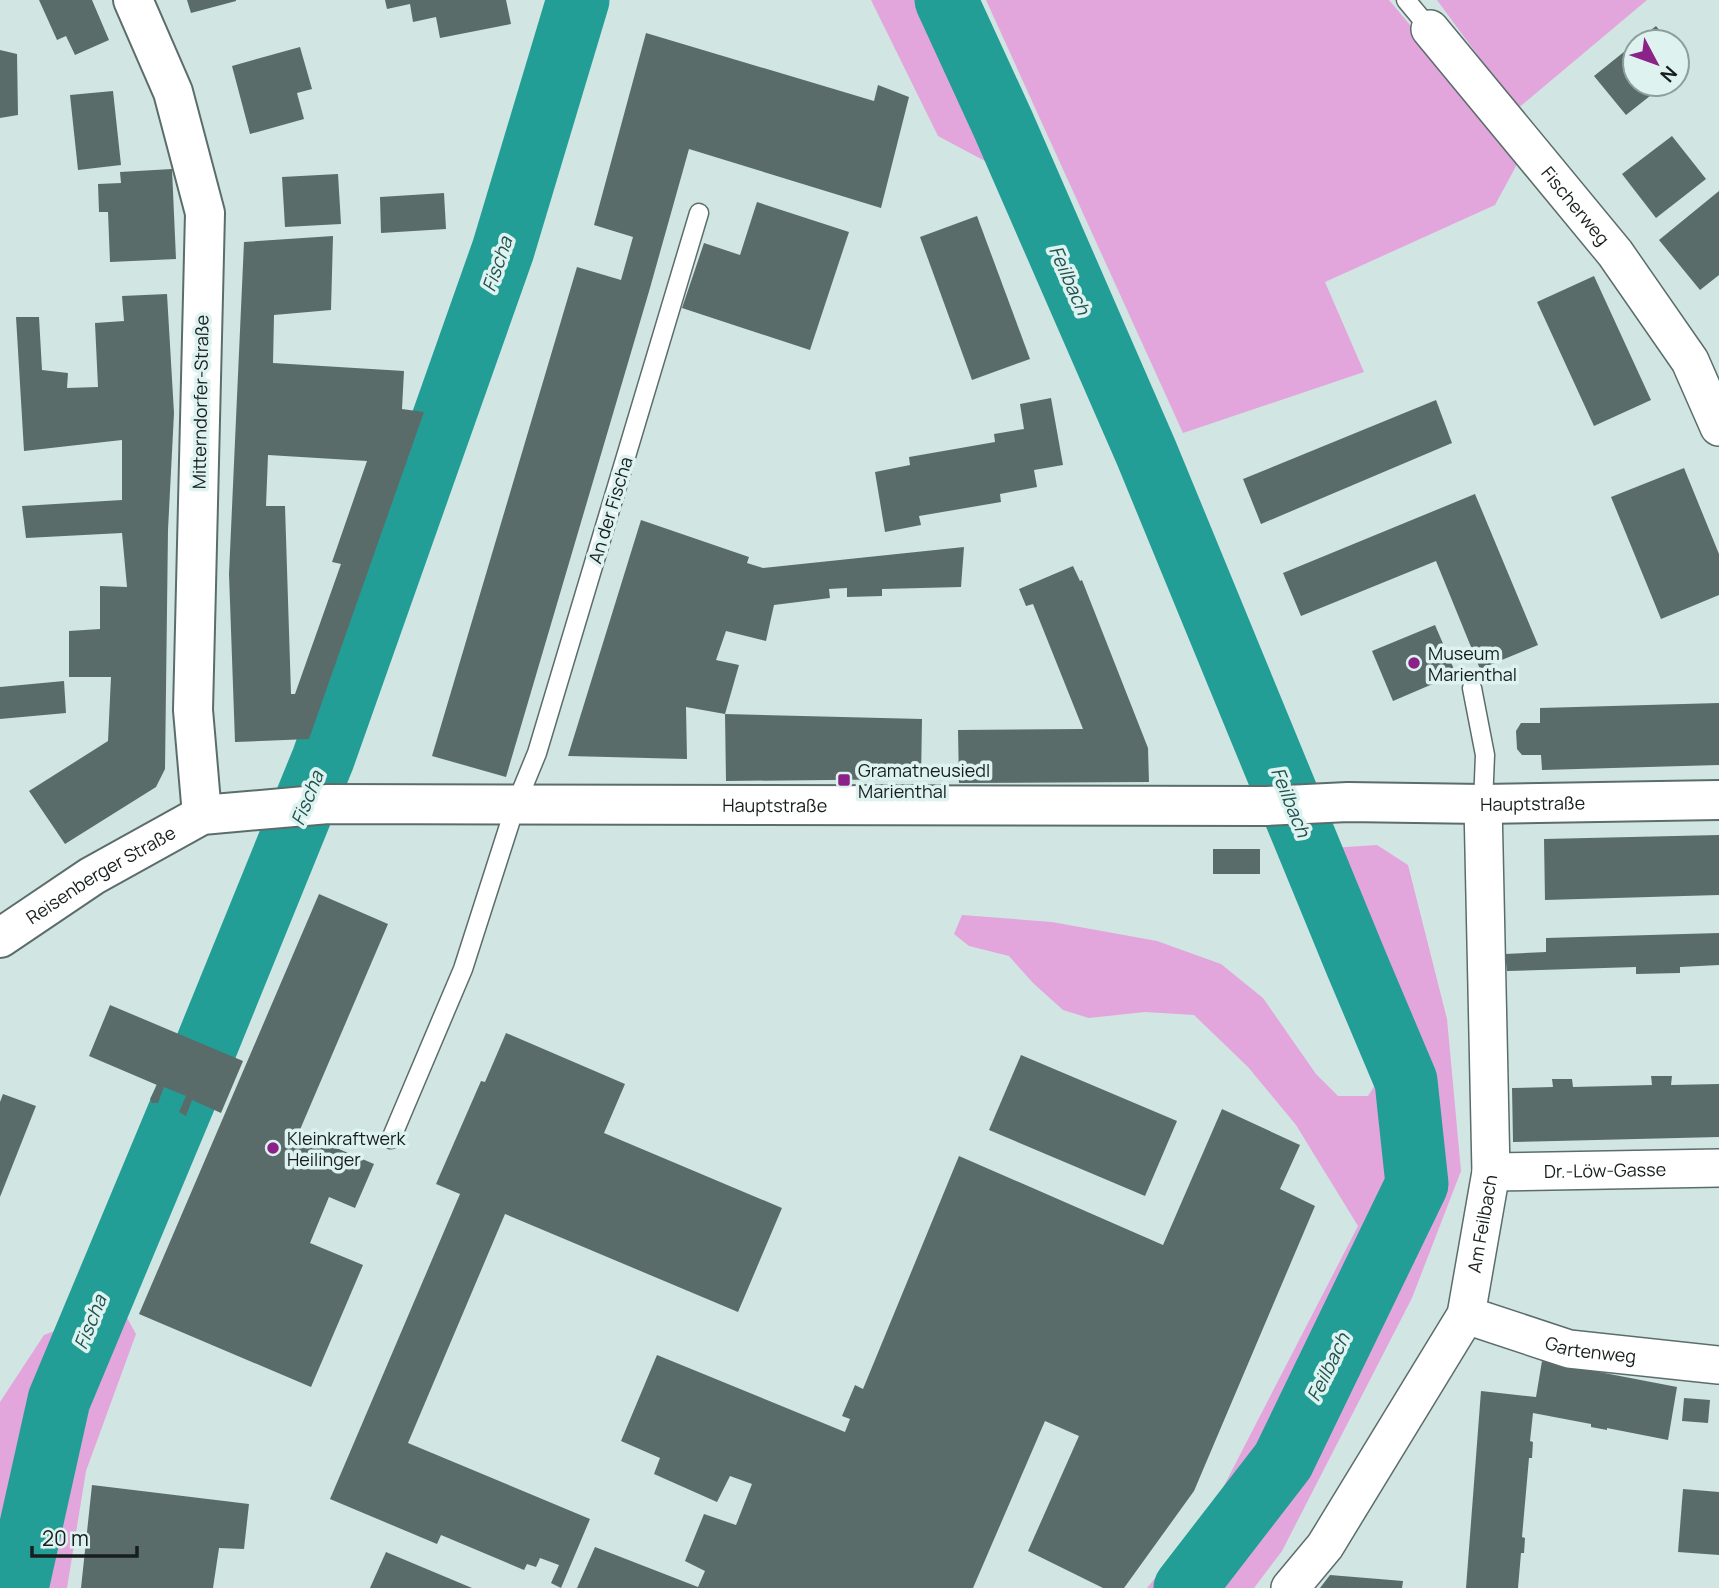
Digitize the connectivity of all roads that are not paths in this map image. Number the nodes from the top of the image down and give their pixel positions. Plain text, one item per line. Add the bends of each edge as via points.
1 (133, 0) edge
2 (1406, 0) edge
3 (1430, 29) joint
4 (699, 213) dead end
5 (1719, 427) edge
6 (1472, 688) dead end
7 (1719, 800) edge
8 (516, 804) junction
9 (1483, 804) junction
10 (202, 815) junction
11 (0, 938) edge
12 (391, 1139) dead end
13 (1719, 1168) edge
14 (1491, 1172) junction
15 (1466, 1315) junction
16 (1719, 1365) edge
17 (1290, 1588) edge

1 - 10 main road, Mitterndorfer-Straße via 173,92 205,213 193,710
2 - 3 lane, Fischerweg
3 - 5 street, Fischerweg via 1615,253 1690,361
4 - 8 lane, An der Fischa via 537,753
6 - 9 lane via 1485,755
7 - 9 main road, Hauptstraße
8 - 9 main road, Hauptstraße
8 - 10 main road, Hauptstraße via 328,804
8 - 12 lane, An der Fischa via 463,969
9 - 14 street, Am Feilbach
10 - 11 main road, Reisenberger Straße via 92,876
13 - 14 street, Dr.-Löw-Gasse
14 - 15 street, Am Feilbach
15 - 16 street, Gartenweg via 1569,1349
15 - 17 street, Am Feilbach via 1325,1546

